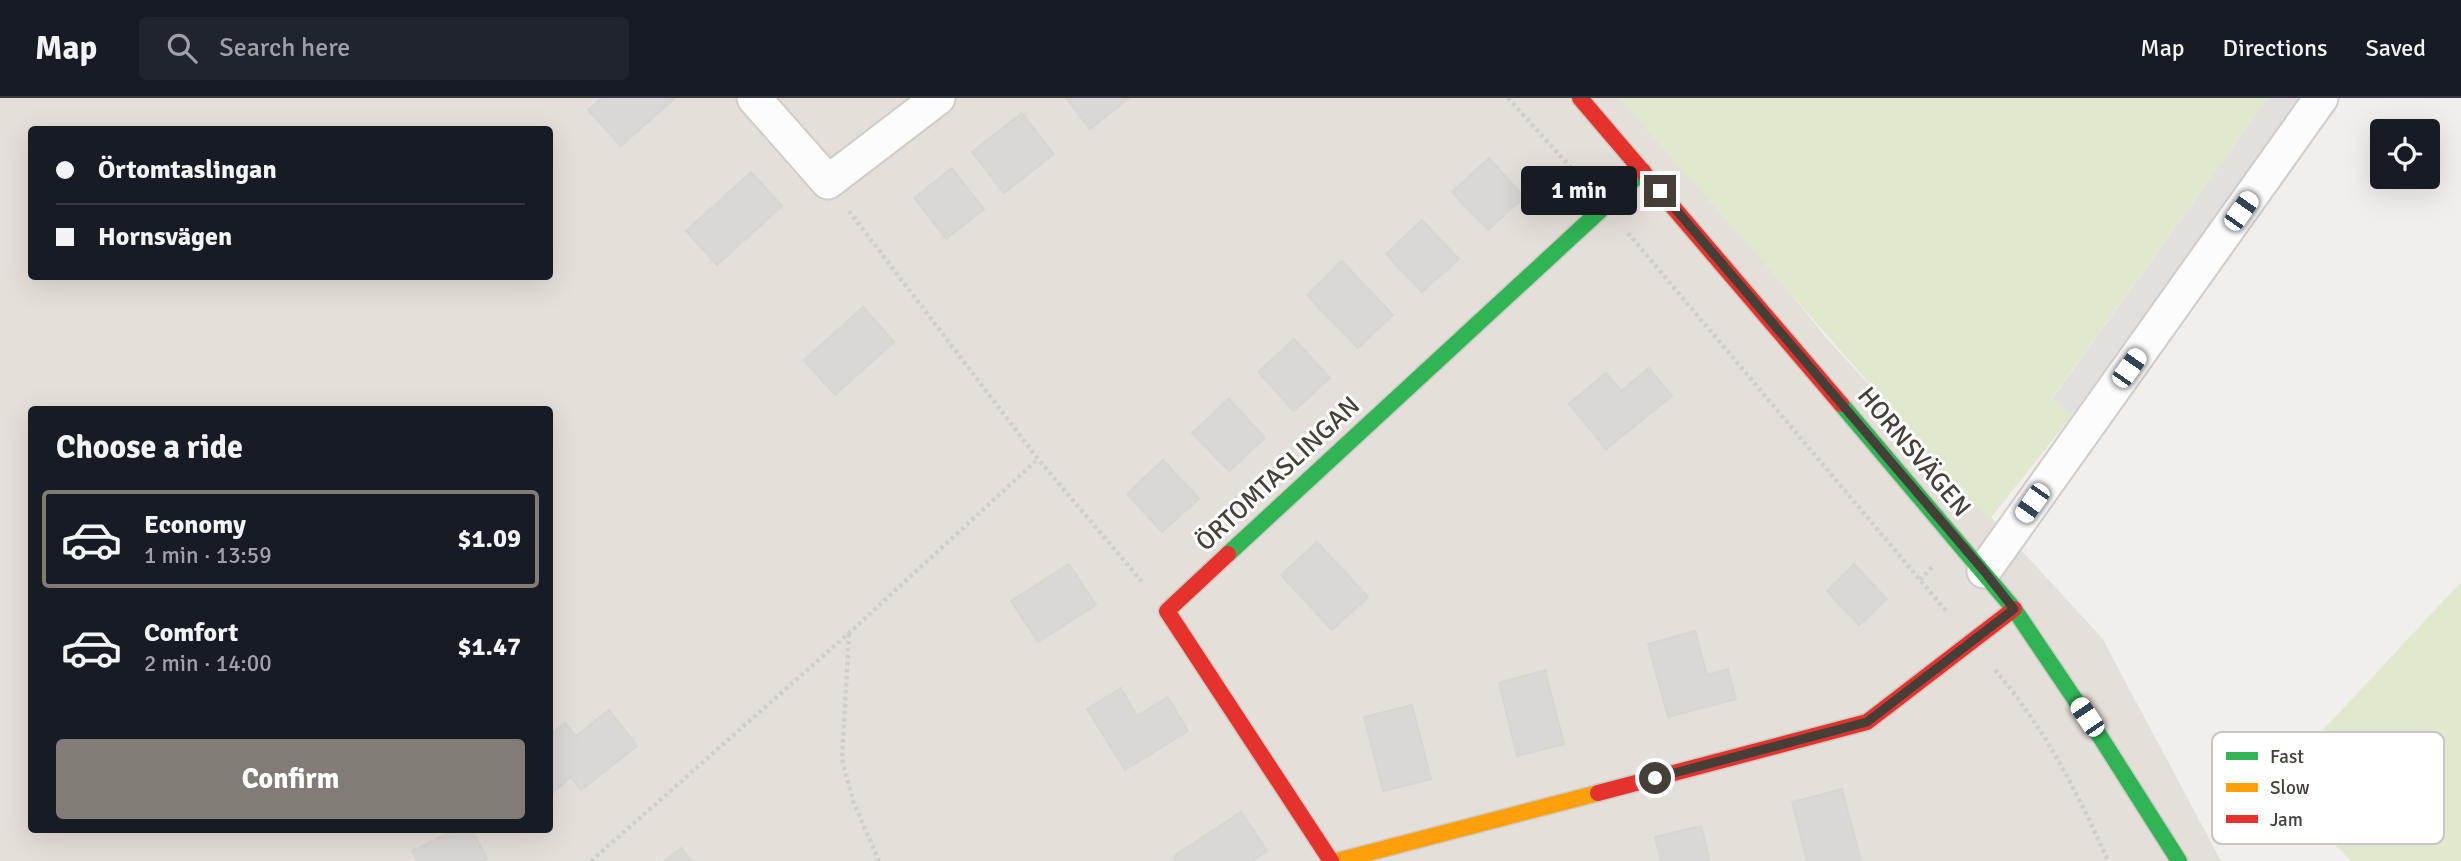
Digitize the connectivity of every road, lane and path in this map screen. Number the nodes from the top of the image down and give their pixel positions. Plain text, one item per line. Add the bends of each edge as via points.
1 (754, 98) edge
2 (938, 98) edge
3 (1508, 98) edge
4 (1580, 98) edge
5 (2321, 98) edge
6 (1643, 171) junction
7 (828, 182) junction
8 (1605, 206) junction
9 (1038, 459) junction
10 (1984, 571) junction
11 (2014, 609) junction
12 (1167, 611) junction
13 (849, 634) junction
14 (1972, 642) junction
15 (591, 861) edge
16 (878, 861) edge
17 (1331, 861) edge
18 (1337, 861) edge
19 (2108, 861) edge
20 (2179, 861) edge

1 - 7 street
2 - 7 street
3 - 8 path
4 - 6 street, HORNSVÄGEN
5 - 10 street
6 - 8 street, ÖRTOMTASLINGAN
6 - 10 street, HORNSVÄGEN
7 - 9 path
8 - 12 street, ÖRTOMTASLINGAN
8 - 14 path
9 - 12 path
9 - 13 path
10 - 11 street, HORNSVÄGEN
11 - 14 street
11 - 20 street, HORNSVÄGEN
12 - 17 street
13 - 15 path
13 - 16 path via 842,758 853,801
14 - 18 street via 1867,722
14 - 19 path via 2018,696 2045,737

